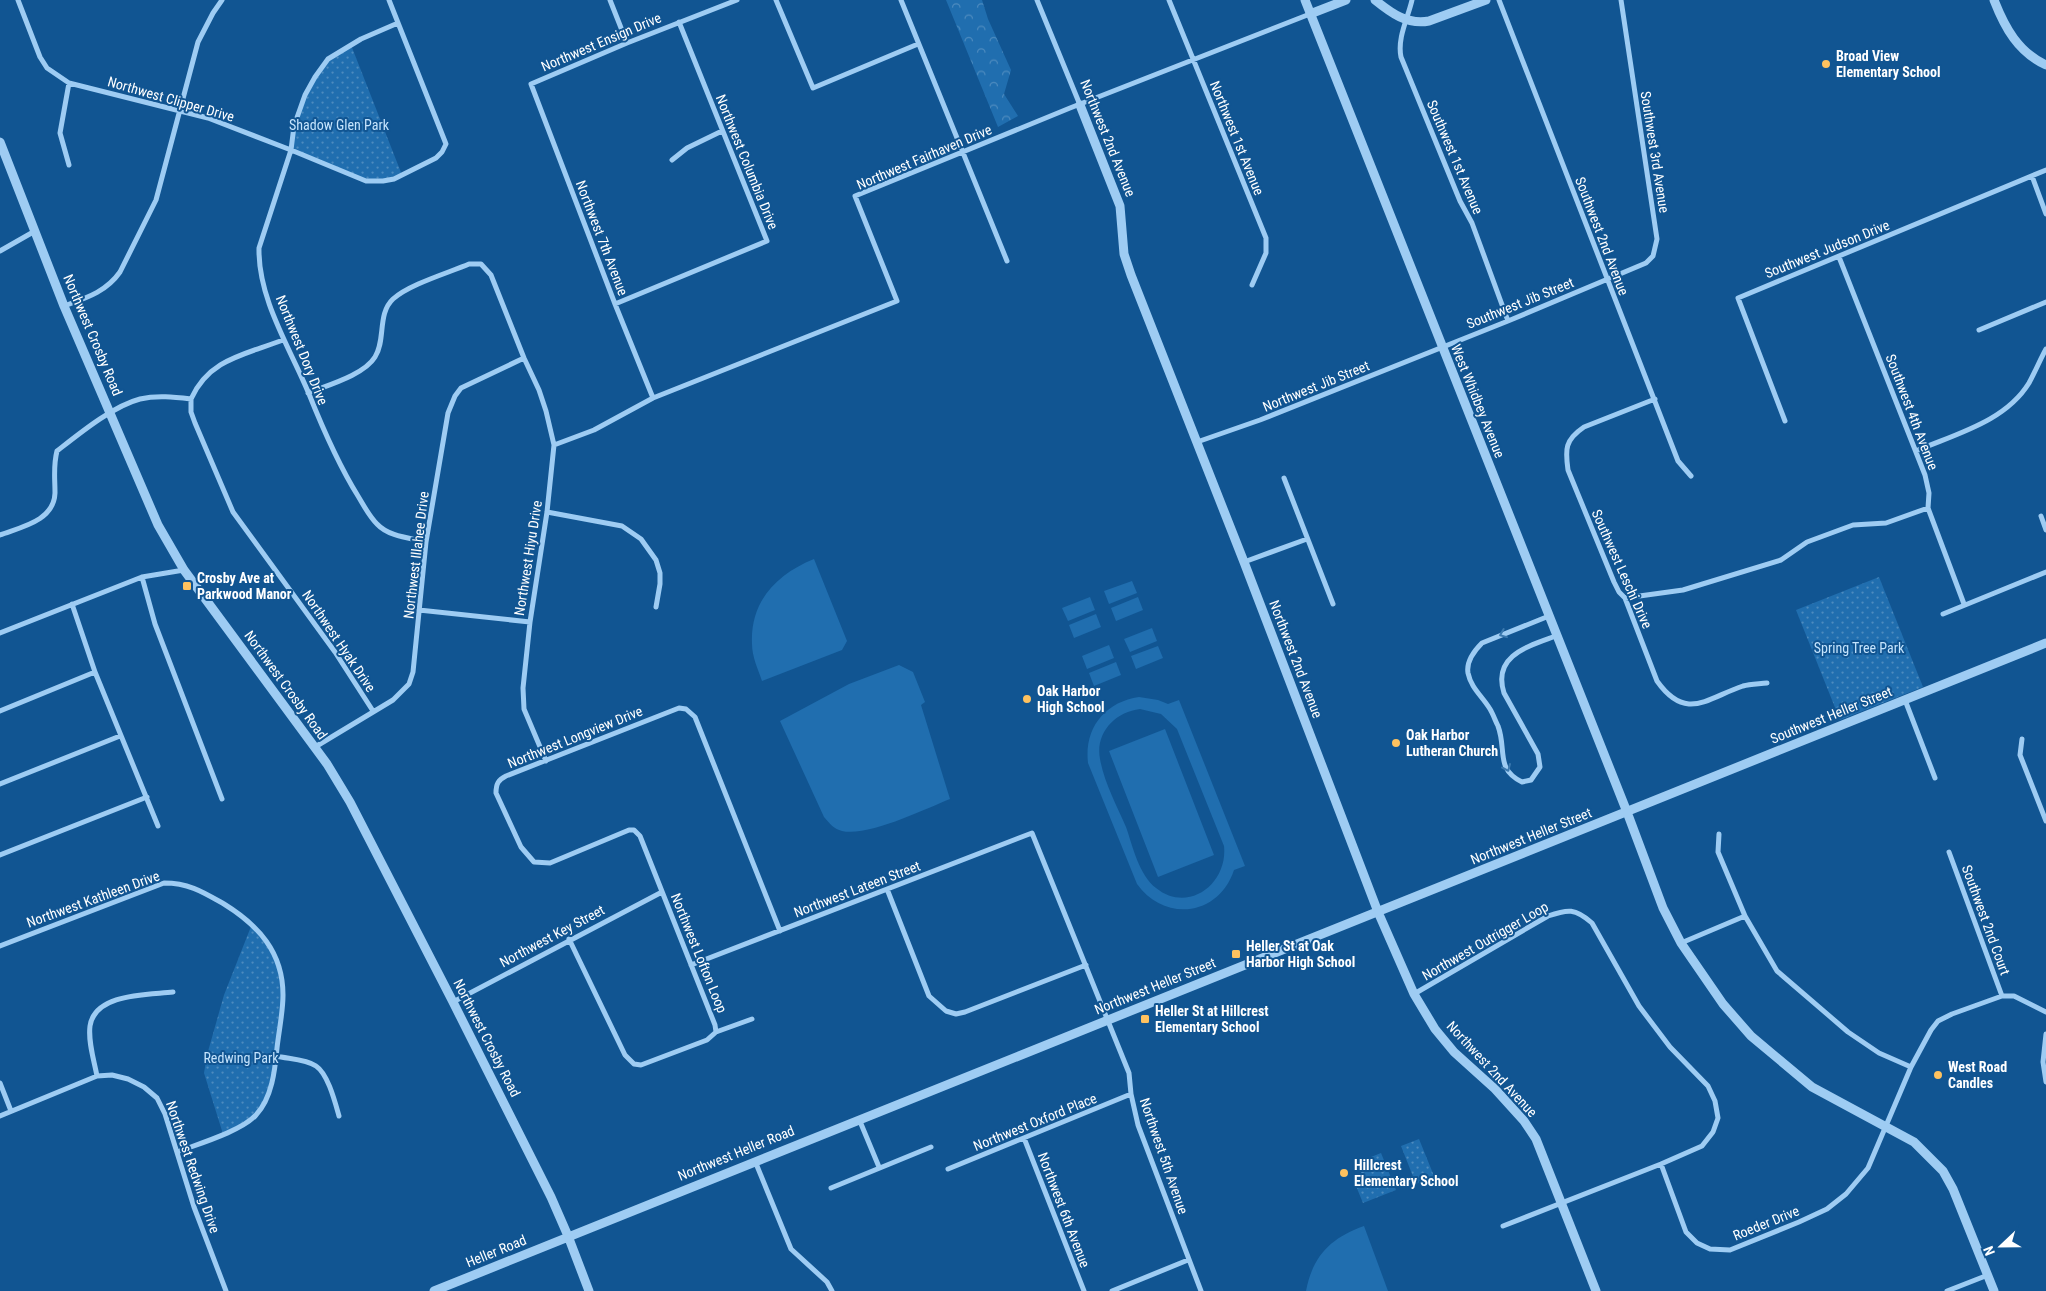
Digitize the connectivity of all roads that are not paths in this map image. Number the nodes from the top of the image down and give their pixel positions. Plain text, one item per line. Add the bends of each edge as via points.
1 (18, 0) edge
2 (222, 0) edge
3 (389, 0) edge
4 (610, 0) edge
5 (737, 0) edge
6 (776, 0) edge
7 (901, 0) edge
8 (1037, 0) edge
9 (1169, 0) edge
10 (1305, 0) edge
11 (1346, 0) edge
12 (1375, 0) edge
13 (1412, 0) edge
14 (1486, 0) edge
15 (1500, 0) edge
16 (1621, 0) edge
17 (1994, 0) edge
18 (1310, 14) junction
19 (1407, 20) junction
20 (679, 22) junction
21 (398, 23) junction
22 (627, 43) junction
23 (918, 44) junction
24 (1193, 61) junction
25 (2046, 65) edge
26 (69, 82) junction
27 (531, 84) joint
28 (1080, 104) junction
29 (179, 110) junction
30 (722, 131) junction
31 (0, 142) edge
32 (291, 150) junction
33 (963, 151) junction
34 (672, 160) dead end
35 (69, 165) dead end
36 (2046, 170) edge
37 (2032, 176) junction
38 (2046, 214) edge
39 (35, 231) junction
40 (0, 251) edge
41 (1839, 257) junction
42 (1007, 261) dead end
43 (1607, 280) junction
44 (1252, 285) dead end
45 (2046, 302) edge
46 (615, 304) junction
47 (64, 306) junction
48 (1508, 321) junction
49 (1979, 330) dead end
50 (283, 340) junction
51 (1442, 347) junction
52 (2046, 349) edge
53 (524, 358) junction
54 (308, 393) junction
55 (654, 398) junction
56 (1654, 398) junction
57 (191, 399) junction
58 (110, 413) junction
59 (1786, 421) dead end
60 (1197, 442) junction
61 (554, 445) junction
62 (1916, 451) junction
63 (1691, 476) dead end
64 (1284, 478) dead end
65 (1928, 508) junction
66 (547, 512) junction
67 (2041, 516) dead end
68 (2046, 530) edge
69 (0, 535) edge
70 (1307, 539) junction
71 (426, 542) junction
72 (1244, 562) junction
73 (184, 570) junction
74 (2046, 572) edge
75 (142, 578) junction
76 (1625, 598) junction
77 (72, 604) junction
78 (1333, 604) dead end
79 (1964, 604) junction
80 (656, 607) dead end
81 (419, 610) junction
82 (1943, 614) dead end
83 (1549, 616) junction
84 (530, 622) junction
85 (0, 633) edge
86 (1556, 636) junction
87 (2046, 643) edge
88 (95, 672) junction
89 (1767, 683) dead end
90 (1904, 700) junction
91 (0, 711) edge
92 (373, 711) junction
93 (120, 736) junction
94 (2022, 739) dead end
95 (315, 748) junction
96 (546, 761) junction
97 (1934, 778) dead end
98 (0, 784) edge
99 (146, 797) junction
100 (222, 799) dead end
101 (1627, 812) junction
102 (2046, 821) edge
103 (158, 826) dead end
104 (1032, 833) joint
105 (1719, 834) dead end
106 (1949, 852) dead end
107 (0, 854) edge
108 (887, 889) junction
109 (662, 892) junction
110 (1378, 912) junction
111 (1745, 916) junction
112 (780, 931) junction
113 (570, 939) junction
114 (1681, 943) junction
115 (0, 946) edge
116 (691, 965) junction
117 (1086, 965) junction
118 (173, 992) dead end
119 (1414, 994) junction
120 (2002, 996) junction
121 (453, 1002) junction
122 (2046, 1012) edge
123 (752, 1019) dead end
124 (1107, 1020) junction
125 (716, 1032) junction
126 (2046, 1034) edge
127 (276, 1056) junction
128 (1911, 1067) junction
129 (97, 1076) junction
130 (2046, 1082) edge
131 (0, 1083) edge
132 (1131, 1094) junction
133 (915, 1097) joint
134 (11, 1111) junction
135 (0, 1116) edge
136 (339, 1116) dead end
137 (859, 1119) junction
138 (1885, 1126) junction
139 (1024, 1138) junction
140 (931, 1147) dead end
141 (178, 1152) junction
142 (755, 1160) junction
143 (1661, 1164) junction
144 (879, 1168) junction
145 (948, 1169) dead end
146 (831, 1188) dead end
147 (1561, 1204) junction
148 (1503, 1226) dead end
149 (568, 1236) junction
150 (1188, 1260) junction
151 (1988, 1275) junction
152 (226, 1291) edge
153 (434, 1291) edge
154 (589, 1291) edge
155 (832, 1291) edge
156 (1084, 1291) edge
157 (1112, 1291) edge
158 (1201, 1291) edge
159 (1596, 1291) edge
160 (1947, 1291) edge
161 (1994, 1291) edge

1 - 26 street, Northwest Clipper Drive via 40,57 48,68
2 - 29 street via 198,42
3 - 21 street, Northwest Clipper Drive
4 - 22 street
5 - 20 street, Northwest Ensign Drive
6 - 23 street via 813,88
7 - 23 street
8 - 28 street, Northwest 2nd Avenue
9 - 24 street, Northwest 1st Avenue
10 - 18 street, West Whidbey Avenue
11 - 18 street
12 - 19 street
13 - 19 street, Southwest 1st Avenue
14 - 19 street via 1429,21
15 - 43 street, Southwest 2nd Avenue
16 - 43 street, Southwest 3rd Avenue via 1657,239 1653,256 1646,263
17 - 25 street via 2013,38 2034,59
18 - 24 street, Northwest Fairhaven Drive
18 - 51 street, West Whidbey Avenue
19 - 48 street, Southwest 1st Avenue via 1399,48 1401,57 1472,224
20 - 22 street, Northwest Ensign Drive
20 - 30 street, Northwest Columbia Drive
21 - 32 street, Northwest Dory Drive via 361,39 328,59 305,95 294,126
21 - 32 street, Northwest Clipper Drive via 446,144 442,152 394,178 366,181
22 - 27 street, Northwest Ensign Drive
23 - 33 street
24 - 28 street, Northwest Fairhaven Drive
24 - 44 street, Northwest 1st Avenue via 1266,238 1266,253
26 - 29 street, Northwest Clipper Drive
26 - 35 street via 60,133
27 - 46 street, Northwest 7th Avenue
28 - 33 street, Northwest Fairhaven Drive
28 - 60 street, Northwest 2nd Avenue via 1120,206 1126,262
29 - 32 street, Northwest Clipper Drive
29 - 47 street via 156,200 120,272 115,280 96,294
30 - 34 street via 687,148
30 - 46 street, Northwest Columbia Drive via 767,240
31 - 39 street, Northwest Crosby Road
32 - 50 street, Northwest Dory Drive via 259,248 262,281
33 - 42 street
33 - 55 street, Northwest Fairhaven Drive via 855,196 897,301
36 - 37 street, Southwest Judson Drive
37 - 38 street
37 - 41 street, Southwest Judson Drive
39 - 40 street
39 - 47 street, Northwest Crosby Road
41 - 59 street, Southwest Judson Drive via 1738,298
41 - 62 street, Southwest 4th Avenue
43 - 48 street, Southwest Jib Street
43 - 56 street, Southwest 2nd Avenue
45 - 49 street
46 - 55 street, Northwest 7th Avenue
47 - 58 street, Northwest Crosby Road
48 - 51 street, Southwest Jib Street
50 - 54 street, Northwest Dory Drive
50 - 57 street via 219,364 198,384
51 - 60 street, Northwest Jib Street
51 - 83 street, West Whidbey Avenue
52 - 62 street via 2028,384 2007,407 1990,420
53 - 54 street, Northwest Hiyu Drive via 491,275 481,264 469,264 404,291 391,300 385,312 375,357 353,374
53 - 61 street, Northwest Hiyu Drive via 541,397
53 - 71 street, Northwest Illahee Drive via 470,382 455,396 448,413
54 - 71 street, Northwest Dory Drive via 351,485 378,526 394,534
55 - 61 street, Northwest Fairhaven Drive via 594,430
56 - 63 street, Southwest 2nd Avenue via 1678,461
56 - 76 street, Southwest Leschi Drive via 1584,427 1569,441 1566,453 1568,470 1585,513 1618,592
57 - 58 street via 146,398
57 - 92 street, Northwest Hyak Drive via 195,423 233,512 335,652
58 - 69 street via 57,451 53,472 55,495 42,518
58 - 73 street, Northwest Crosby Road via 158,525
60 - 72 street, Northwest 2nd Avenue
61 - 66 street, Northwest Hiyu Drive
62 - 65 street, Southwest 4th Avenue via 1929,492
64 - 70 street
65 - 76 street via 1886,523 1854,525 1807,542 1781,560 1683,590
65 - 79 street, Southwest 4th Avenue
66 - 80 street via 622,526 641,539 656,560 660,573
66 - 84 street, Northwest Hiyu Drive
67 - 68 street
70 - 72 street
70 - 78 street
71 - 81 street, Northwest Illahee Drive
72 - 110 street, Northwest 2nd Avenue
73 - 75 street
73 - 95 street, Northwest Crosby Road
74 - 79 street
75 - 77 street
75 - 100 street via 155,624
76 - 89 street, Southwest Leschi Drive via 1657,682 1672,698 1694,706 1745,686
77 - 85 street
77 - 88 street
79 - 82 street
81 - 84 street
81 - 92 street, Northwest Illahee Drive via 409,684 397,697
83 - 86 street, West Whidbey Avenue
83 -> 86 street via 1482,643 1470,659 1468,670 1470,681 1496,721 1508,773 1522,782 1531,780 1540,766 1538,754 1504,693 1504,668 1521,649
84 - 96 street, Northwest Hiyu Drive via 522,700
86 - 101 street, West Whidbey Avenue
87 - 90 street, Southwest Heller Street
88 - 91 street
88 - 93 street
90 - 97 street
90 - 101 street, Southwest Heller Street
92 - 95 street, Northwest Illahee Drive
93 - 98 street
93 - 99 street
94 - 102 street via 2020,755
95 - 121 street, Northwest Crosby Road via 350,802
96 - 109 street, Northwest Longview Drive via 499,779 496,785 499,803 526,855 534,862 550,863 634,830 640,836
96 - 112 street, Northwest Longview Drive via 672,710 679,708 690,712 695,717
99 - 103 street
99 - 107 street
101 - 110 street, Northwest Heller Street
101 - 114 street, West Whidbey Avenue
104 - 108 street, Northwest Lateen Street
104 - 117 street, Northwest 5th Avenue
105 - 111 street via 1718,852
106 - 120 street, Southwest 2nd Court
108 - 112 street, Northwest Lateen Street
108 - 117 street via 929,996 946,1011 965,1012
109 - 113 street, Northwest Key Street
109 - 116 street, Northwest Lofton Loop
110 - 119 street, Northwest 2nd Avenue
110 - 124 street, Northwest Heller Street
111 - 114 street
111 - 128 street via 1777,972 1848,1032 1879,1053
112 - 116 street, Northwest Lateen Street
113 - 121 street, Northwest Key Street
113 - 125 street, Northwest Lofton Loop via 625,1055 634,1064 641,1065 707,1040
114 - 138 street, West Whidbey Avenue via 1712,989 1751,1036 1812,1087
115 - 127 street, Northwest Kathleen Drive via 164,883 181,883 201,891 254,925 275,955 283,994
116 - 125 street, Northwest Lofton Loop
117 - 124 street, Northwest 5th Avenue
118 - 129 street via 118,998 104,1005 90,1025
119 - 143 street, Northwest Outrigger Loop via 1548,916 1566,910 1582,913 1592,922 1639,1006 1670,1047 1708,1086 1715,1101 1718,1118 1713,1132 1702,1146
119 - 147 street, Northwest 2nd Avenue via 1435,1029 1454,1052 1495,1089 1536,1138
120 - 122 street via 2014,996
120 - 128 street, Roeder Drive via 1938,1021
121 - 149 street, Northwest Crosby Road
123 - 125 street
124 - 132 street, Northwest 5th Avenue via 1129,1073
124 - 133 street, Northwest Heller Street
126 - 130 street via 2043,1062
127 - 136 street via 317,1066 330,1087
127 - 141 street, Northwest Kathleen Drive via 267,1101 255,1116 239,1128
128 - 138 street, Roeder Drive
129 - 134 street, Northwest Redwing Drive
129 - 141 street, Northwest Redwing Drive via 112,1075 128,1080 157,1098
131 - 134 street
132 - 139 street, Northwest Oxford Place
132 - 150 street, Northwest 5th Avenue via 1138,1125
133 - 137 street, Northwest Heller Road
134 - 135 street, Northwest Redwing Drive
137 - 142 street, Northwest Heller Road
137 - 144 street
138 - 143 street, Roeder Drive via 1868,1168 1846,1194 1827,1209 1730,1250 1710,1249 1697,1243 1686,1232
138 - 151 street, West Whidbey Avenue via 1914,1142 1943,1171
139 - 145 street, Northwest Oxford Place
139 - 156 street, Northwest 6th Avenue
140 - 144 street
141 - 152 street, Northwest Redwing Drive via 194,1207
142 - 149 street, Northwest Heller Road
142 - 155 street via 791,1249
143 - 147 street, Northwest Outrigger Loop
144 - 146 street
147 - 148 street, Northwest Outrigger Loop
147 - 159 street, Northwest 2nd Avenue
149 - 153 street, Heller Road
149 - 154 street, Northwest Crosby Road
150 - 157 street
150 - 158 street, Northwest 5th Avenue
151 - 160 street
151 - 161 street, West Whidbey Avenue

